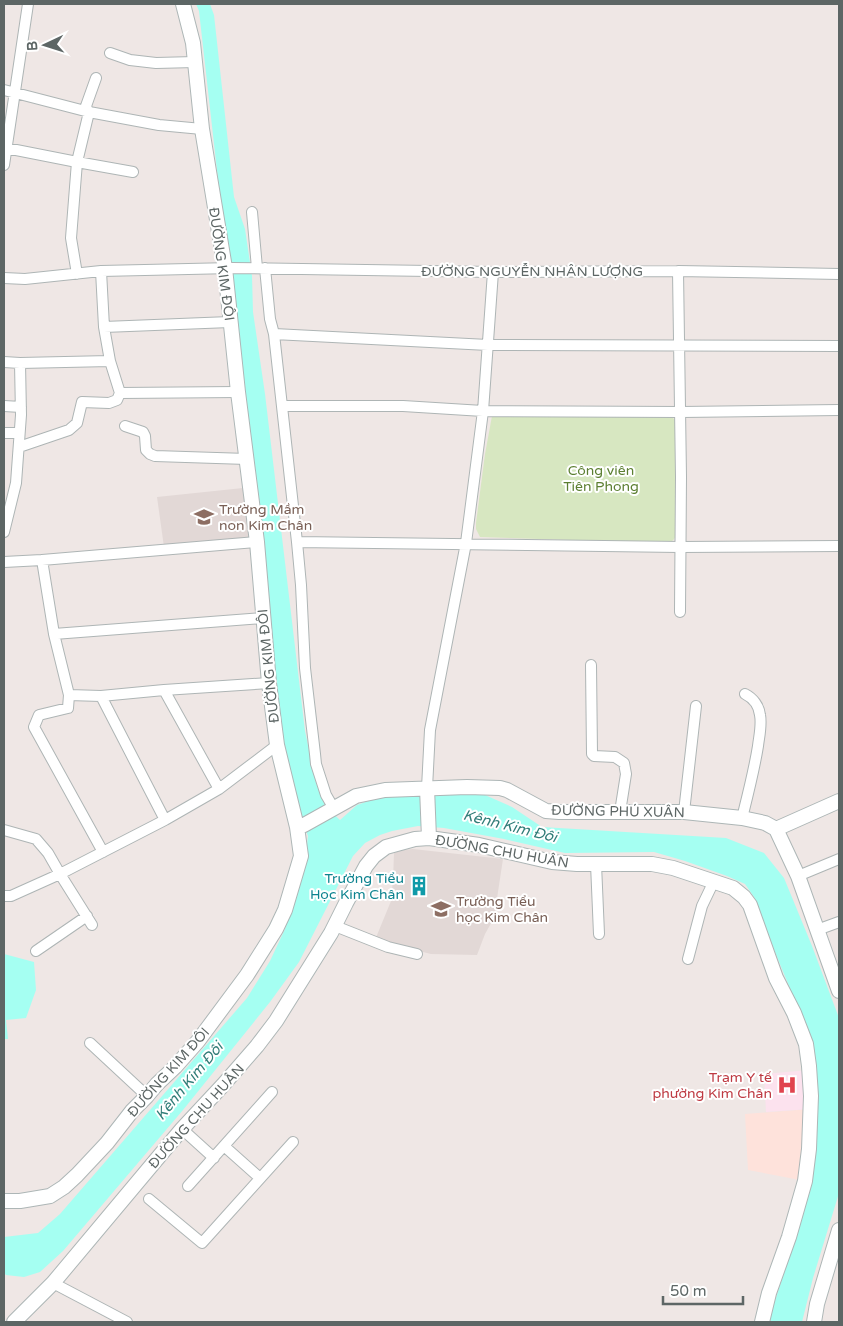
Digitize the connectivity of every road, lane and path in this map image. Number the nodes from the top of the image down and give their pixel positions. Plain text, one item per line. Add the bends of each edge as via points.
1 (28, 4) edge
2 (183, 4) edge
3 (110, 53) dead end
4 (195, 62) junction
5 (96, 78) dead end
6 (9, 91) edge
7 (89, 112) junction
8 (202, 129) junction
9 (6, 148) junction
10 (77, 162) junction
11 (4, 164) edge
12 (133, 172) dead end
13 (252, 212) dead end
14 (228, 268) junction
15 (256, 268) junction
16 (100, 270) junction
17 (678, 271) junction
18 (492, 272) junction
19 (77, 274) junction
20 (839, 274) edge
21 (4, 278) edge
22 (230, 322) junction
23 (104, 327) junction
24 (274, 334) junction
25 (488, 345) junction
26 (680, 345) junction
27 (839, 346) edge
28 (110, 361) junction
29 (4, 362) edge
30 (20, 363) junction
31 (238, 392) junction
32 (120, 393) junction
33 (4, 406) edge
34 (283, 406) junction
35 (21, 407) junction
36 (839, 410) edge
37 (483, 411) junction
38 (681, 412) junction
39 (125, 426) dead end
40 (4, 433) edge
41 (19, 433) junction
42 (18, 447) junction
43 (247, 459) junction
44 (4, 532) edge
45 (256, 542) junction
46 (297, 542) junction
47 (466, 543) junction
48 (839, 546) edge
49 (680, 547) junction
50 (42, 560) junction
51 (4, 562) edge
52 (680, 612) dead end
53 (263, 618) junction
54 (54, 634) junction
55 (591, 665) dead end
56 (269, 683) junction
57 (164, 690) junction
58 (745, 694) dead end
59 (69, 695) junction
60 (101, 696) junction
61 (696, 706) dead end
62 (277, 745) junction
63 (219, 788) junction
64 (427, 788) junction
65 (839, 800) edge
66 (333, 807) junction
67 (620, 812) junction
68 (684, 812) junction
69 (742, 818) junction
70 (165, 820) junction
71 (301, 826) junction
72 (776, 829) junction
73 (4, 830) edge
74 (429, 838) junction
75 (103, 852) junction
76 (839, 859) edge
77 (596, 864) junction
78 (60, 874) junction
79 (798, 876) junction
80 (714, 881) junction
81 (4, 896) edge
82 (839, 922) edge
83 (335, 926) junction
84 (817, 930) junction
85 (599, 934) dead end
86 (36, 951) dead end
87 (417, 954) dead end
88 (688, 959) dead end
89 (836, 972) edge
90 (839, 991) edge
91 (90, 1043) dead end
92 (272, 1092) dead end
93 (147, 1096) junction
94 (182, 1129) junction
95 (293, 1142) dead end
96 (224, 1146) junction
97 (214, 1158) junction
98 (260, 1178) junction
99 (188, 1186) dead end
100 (149, 1198) dead end
101 (4, 1201) edge
102 (839, 1230) edge
103 (53, 1283) junction
104 (14, 1322) edge
105 (127, 1322) edge
106 (762, 1322) edge
107 (814, 1322) edge

1 - 6 street
2 - 4 street, ĐƯỜNG KIM ĐÔI
3 - 4 street via 130,60 156,63
4 - 8 street, ĐƯỜNG KIM ĐÔI
5 - 7 street via 86,106
6 - 7 street
6 - 9 street
7 - 8 street
7 - 10 street
8 - 14 street, ĐƯỜNG KIM ĐÔI
9 - 10 street
9 - 11 street
10 - 12 street
10 - 19 street via 71,238
13 - 15 street
14 - 15 street, ĐƯỜNG NGUYỄN NHÂN LƯỢNG
14 - 16 street, ĐƯỜNG NGUYỄN NHÂN LƯỢNG
14 - 22 street, ĐƯỜNG KIM ĐÔI
15 - 18 street, ĐƯỜNG NGUYỄN NHÂN LƯỢNG
15 - 24 street
16 - 19 street, ĐƯỜNG NGUYỄN NHÂN LƯỢNG
16 - 23 street
17 - 18 street, ĐƯỜNG NGUYỄN NHÂN LƯỢNG
17 - 20 street, ĐƯỜNG NGUYỄN NHÂN LƯỢNG
17 - 26 street
18 - 25 street
19 - 21 street, ĐƯỜNG NGUYỄN NHÂN LƯỢNG
22 - 23 street
22 - 31 street, ĐƯỜNG KIM ĐÔI
23 - 28 street
24 - 25 street
24 - 34 street
25 - 26 street
25 - 37 street
26 - 27 street
26 - 38 street
28 - 30 street
28 - 32 street
29 - 30 street
30 - 35 street
31 - 32 street
31 - 43 street, ĐƯỜNG KIM ĐÔI
32 - 42 street via 109,403 82,402 77,423 69,430
33 - 35 street
34 - 37 street via 403,406
34 - 46 street
35 - 41 street
36 - 38 street
37 - 38 street
37 - 47 street
38 - 49 street
39 - 43 street via 143,432 146,450 155,456
40 - 41 street
41 - 42 street
42 - 44 street via 16,483
43 - 45 street, ĐƯỜNG KIM ĐÔI
45 - 50 street
45 - 53 street, ĐƯỜNG KIM ĐÔI
46 - 47 street
46 - 66 street via 305,668 316,764
47 - 49 street
47 - 64 street via 430,730
48 - 49 street
49 - 52 street
50 - 51 street
50 - 54 street
53 - 54 street
53 - 56 street, ĐƯỜNG KIM ĐÔI
54 - 59 street
55 - 67 street via 592,754 624,763 626,774
56 - 57 street
56 - 62 street, ĐƯỜNG KIM ĐÔI
57 - 60 street
57 - 63 street
58 - 69 street via 758,707 760,733
59 - 60 street
59 - 75 street via 68,708 39,715 34,727
60 - 70 street
61 - 68 street
62 - 63 street
62 - 71 street, ĐƯỜNG KIM ĐÔI
63 - 70 street
64 - 66 street, ĐƯỜNG PHÚ XUÂN via 385,790 356,796
64 - 67 street, ĐƯỜNG PHÚ XUÂN via 500,788 546,811
64 - 74 street
65 - 72 street
66 - 71 street, ĐƯỜNG PHÚ XUÂN
67 - 68 street, ĐƯỜNG PHÚ XUÂN
68 - 69 street, ĐƯỜNG PHÚ XUÂN
69 - 72 street, ĐƯỜNG PHÚ XUÂN
70 - 75 street
71 - 93 street, ĐƯỜNG KIM ĐÔI via 301,856 276,929 198,1041
72 - 79 street
73 - 78 street via 36,839
74 - 77 street, ĐƯỜNG CHU HUÂN via 479,845 552,862
74 - 83 street, ĐƯỜNG CHU HUÂN via 386,847 374,856 358,879
75 - 78 street
76 - 79 street
77 - 80 street, ĐƯỜNG CHU HUÂN via 652,864
77 - 85 street
78 - 81 street via 11,896
78 - 86 street via 89,920
79 - 84 street
80 - 88 street via 702,906
80 - 106 street, ĐƯỜNG CHU HUÂN via 733,888 750,905 776,978 806,1044 809,1066 811,1109 805,1181
82 - 84 street
83 - 87 street via 388,947
83 - 94 street, ĐƯỜNG CHU HUÂN via 262,1040
84 - 89 street
89 - 90 street
91 - 93 street
92 - 96 street
93 - 101 street, ĐƯỜNG KIM ĐÔI via 64,1187 50,1196
94 - 97 street
94 - 103 street, ĐƯỜNG CHU HUÂN
95 - 98 street
96 - 97 street
96 - 98 street
97 - 99 street
98 - 100 street via 202,1243
102 - 107 street
103 - 104 street, ĐƯỜNG CHU HUÂN
103 - 105 street

